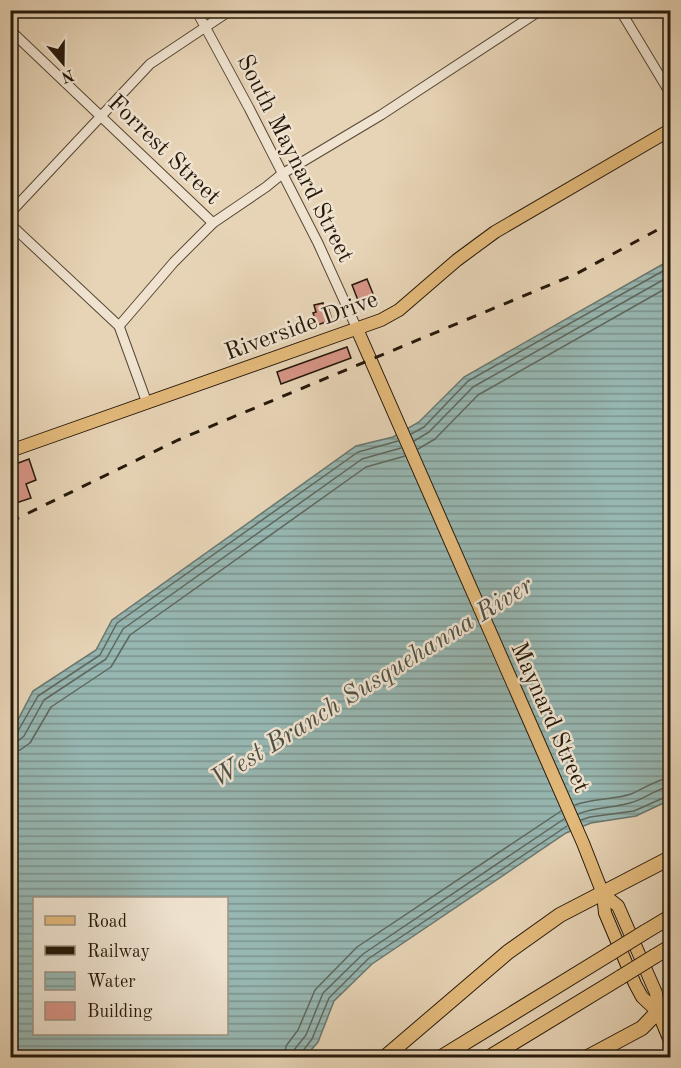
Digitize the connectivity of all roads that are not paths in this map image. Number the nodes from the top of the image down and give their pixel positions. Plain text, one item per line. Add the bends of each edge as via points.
1 (196, 10) edge
2 (231, 10) edge
3 (540, 10) edge
4 (620, 10) edge
5 (205, 28) junction
6 (10, 30) edge
7 (670, 93) edge
8 (101, 115) junction
9 (670, 130) edge
10 (282, 174) junction
11 (10, 213) edge
12 (213, 223) junction
13 (10, 224) edge
14 (119, 326) junction
15 (357, 329) junction
16 (147, 403) junction
17 (400, 426) joint
18 (10, 452) edge
19 (670, 858) edge
20 (603, 894) junction
21 (670, 917) edge
22 (670, 947) edge
23 (670, 999) edge
24 (658, 1012) junction
25 (670, 1041) edge
26 (384, 1058) edge
27 (440, 1058) edge
28 (488, 1058) edge
29 (586, 1058) edge

1 - 5 street, South Maynard Street
2 - 5 street
3 - 10 street via 381,115
4 - 7 street
5 - 8 street via 150,64
5 - 10 street, South Maynard Street
6 - 8 street, Forrest Street
8 - 11 street
8 - 12 street, Forrest Street
9 - 15 main road, Riverside Drive via 495,231 399,310
10 - 12 street
10 - 15 street, South Maynard Street
12 - 14 street
13 - 14 street
14 - 16 street
15 - 16 main road, Riverside Drive
15 - 17 main road, South Maynard Street
16 - 18 main road, Riverside Drive
17 - 20 main road, Maynard Street
19 - 20 highway
20 - 24 main road, Maynard Street via 605,913 635,984 642,998
20 - 26 highway via 560,915 515,947
21 - 27 highway, bridge
22 - 28 highway, bridge
23 - 24 highway
24 - 25 main road, Maynard Street
24 - 29 highway via 642,1028

